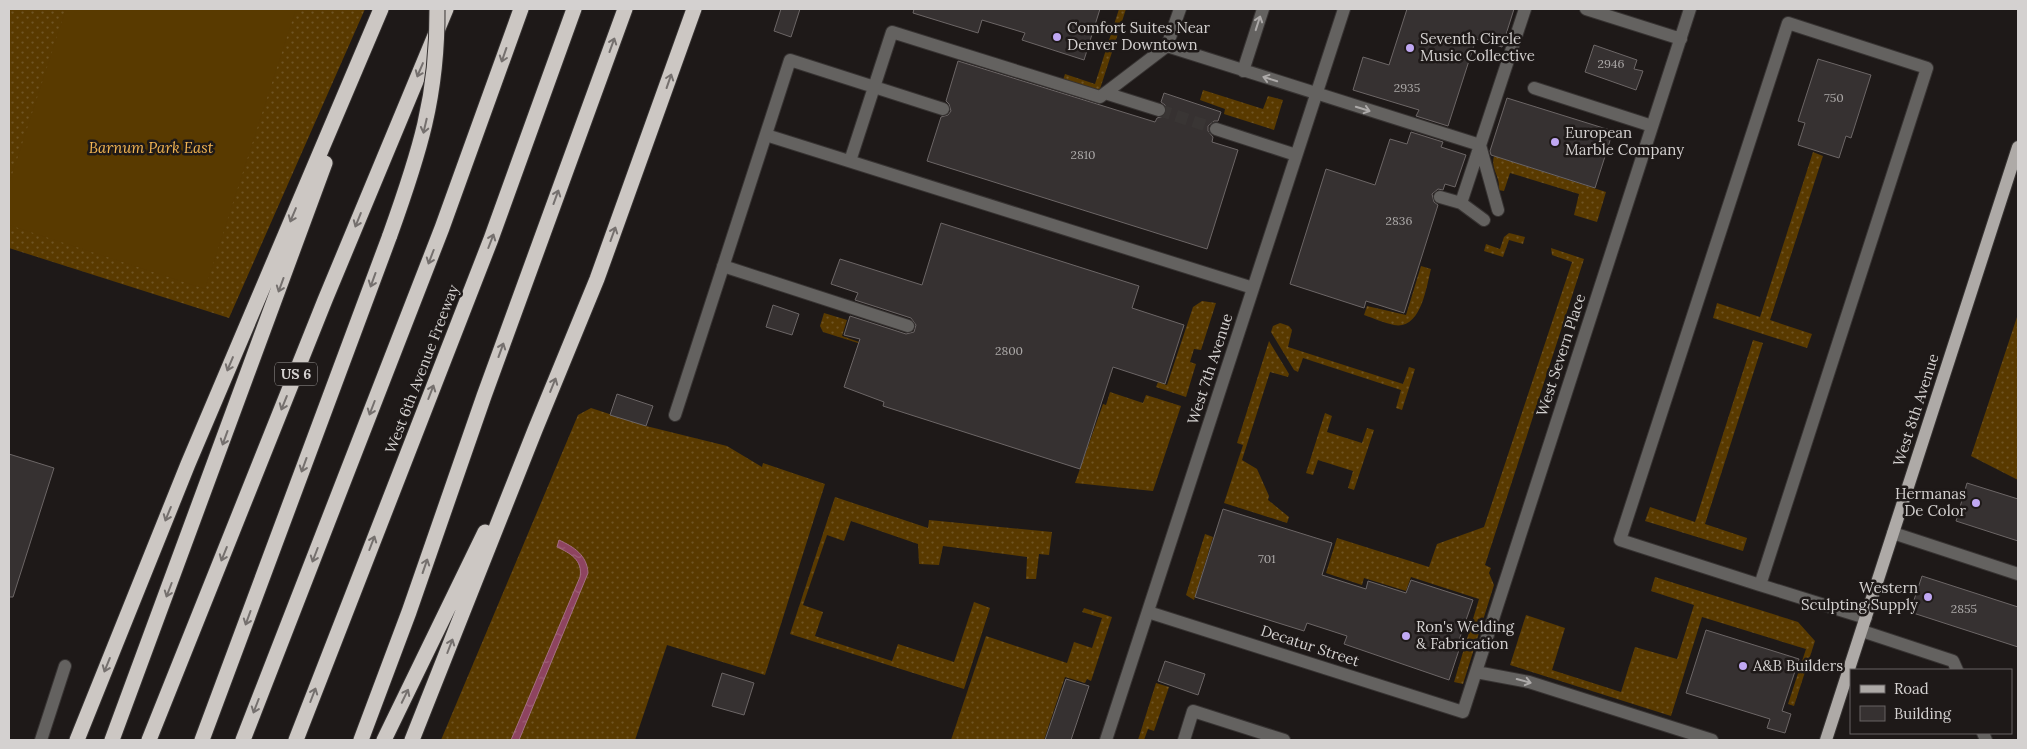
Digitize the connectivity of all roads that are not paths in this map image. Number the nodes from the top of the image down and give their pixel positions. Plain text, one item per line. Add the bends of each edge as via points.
1 (381, 9) edge
2 (437, 9) edge
3 (446, 9) edge
4 (520, 9) edge
5 (574, 9) edge
6 (625, 9) edge
7 (694, 9) edge
8 (1180, 9) edge
9 (1263, 9) edge
10 (1344, 9) edge
11 (1525, 9) edge
12 (1586, 9) edge
13 (1690, 9) edge
14 (1681, 39) junction
15 (1167, 46) junction
16 (1243, 71) junction
17 (874, 87) junction
18 (1534, 88) dead end
19 (1105, 93) junction
20 (1316, 95) junction
21 (943, 109) dead end
22 (1159, 110) tunnel mouth
23 (1652, 126) junction
24 (1216, 129) tunnel mouth
25 (766, 135) junction
26 (1480, 145) junction
27 (2018, 147) edge
28 (1296, 155) junction
29 (850, 161) junction
30 (1440, 197) dead end
31 (1461, 203) junction
32 (1498, 210) dead end
33 (1484, 220) dead end
34 (723, 266) junction
35 (1253, 288) junction
36 (908, 326) dead end
37 (675, 415) dead end
38 (535, 430) junction
39 (1893, 533) junction
40 (2018, 574) edge
41 (1760, 585) junction
42 (1148, 612) junction
43 (1866, 618) junction
44 (1862, 631) junction
45 (65, 666) dead end
46 (1957, 669) edge
47 (1476, 672) junction
48 (1463, 712) joint
49 (41, 740) edge
50 (77, 740) edge
51 (112, 740) edge
52 (149, 740) edge
53 (202, 740) edge
54 (243, 740) edge
55 (296, 740) edge
56 (361, 740) edge
57 (384, 740) edge
58 (412, 740) edge
59 (1106, 740) edge
60 (1184, 740) edge
61 (1284, 740) edge
62 (1712, 740) edge
63 (1826, 740) edge

1 -> 50 highway via 188,464
1 -> 51 highway
2 -> 53 highway, bridge via 438,50 426,127 390,235
3 -> 52 highway, US 6 via 325,300
4 -> 54 highway via 442,228
55 -> 5 highway, West 6th Avenue Freeway via 491,239
56 -> 6 highway
38 -> 7 highway via 597,279
8 - 15 street
16 -> 9 street
10 - 20 street, West 7th Avenue
11 - 26 street
12 - 14 street
13 - 14 street, West Severn Place
14 - 23 street, West Severn Place
15 - 16 street
15 - 19 street
20 -> 16 street
17 - 19 street via 892,32 1100,97
17 - 21 street
17 - 25 street via 790,60
17 - 29 street
18 - 23 street
19 - 22 street
20 -> 26 street
20 - 28 street, West 7th Avenue
23 - 47 street, West Severn Place
24 - 28 street
25 - 29 street
25 - 34 street
26 - 31 street
26 - 32 street
27 - 39 main road, West 8th Avenue
28 - 35 street, West 7th Avenue
29 - 35 street
30 - 31 street
31 - 33 street
34 - 36 street
34 - 37 street
35 - 42 street, West 7th Avenue
57 -> 38 highway
58 -> 38 highway
39 - 40 street
39 - 43 main road, West 8th Avenue
41 - 41 street via 1927,68 1788,23 1620,540
41 - 43 street
42 - 48 street, Decatur Street
42 - 59 street, West 7th Avenue
43 - 44 main road, West 8th Avenue
44 - 46 street via 1953,661
44 - 63 main road, West 8th Avenue
45 - 49 street
47 - 48 street, West Severn Place
47 -> 62 street via 1529,682
60 - 61 street via 1193,711

